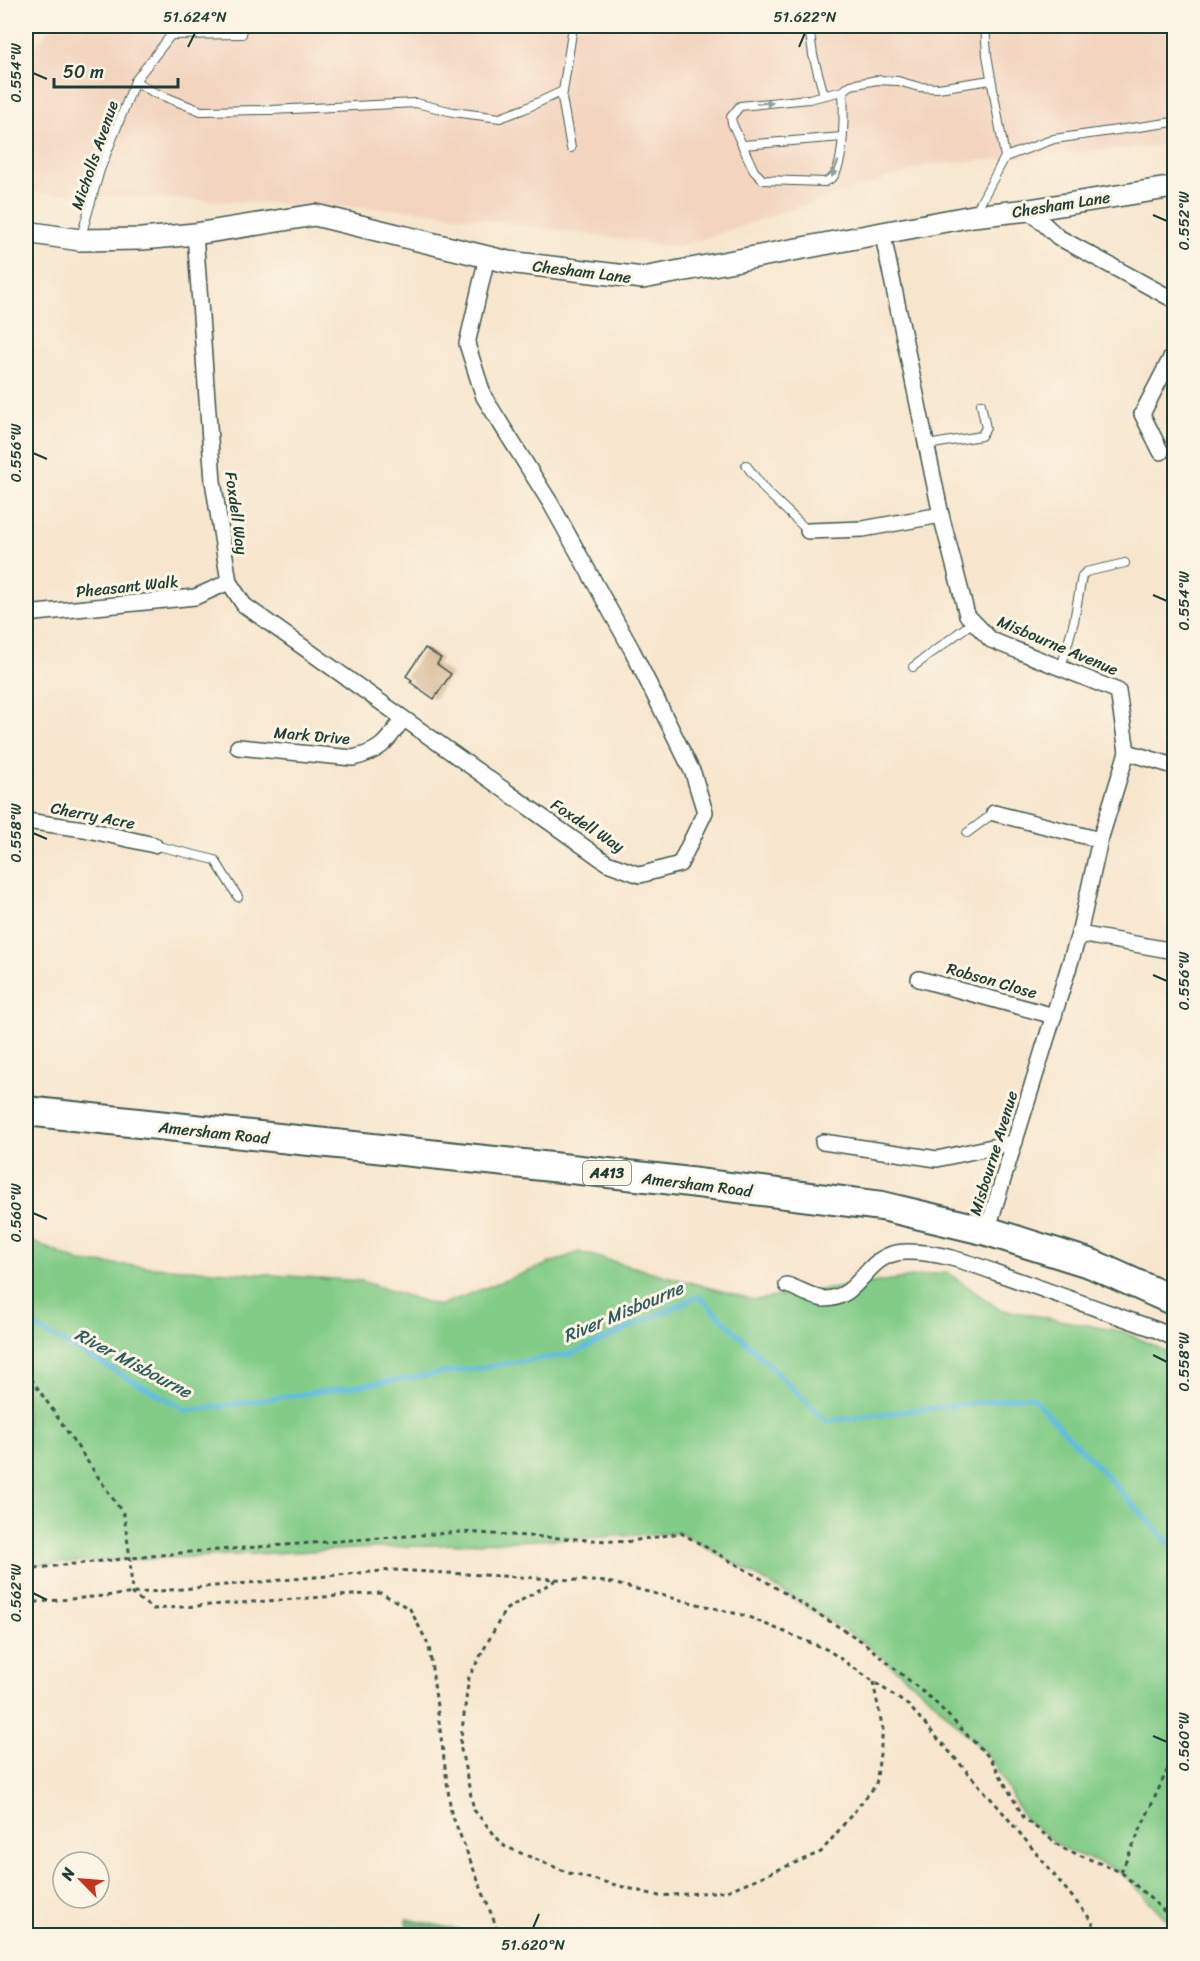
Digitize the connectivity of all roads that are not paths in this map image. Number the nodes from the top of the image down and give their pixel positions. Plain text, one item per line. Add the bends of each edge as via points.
1 (183, 26) edge
2 (573, 26) edge
3 (809, 26) edge
4 (985, 26) edge
5 (242, 34) dead end
6 (171, 35) junction
7 (991, 80) junction
8 (135, 81) junction
9 (563, 91) junction
10 (843, 91) junction
11 (824, 95) junction
12 (1174, 122) edge
13 (842, 137) junction
14 (743, 145) junction
15 (571, 148) dead end
16 (1005, 157) junction
17 (1174, 187) edge
18 (1029, 210) junction
19 (973, 216) junction
20 (882, 231) junction
21 (26, 232) edge
22 (195, 234) junction
23 (80, 240) junction
24 (487, 258) junction
25 (1174, 300) edge
26 (1174, 352) edge
27 (981, 404) dead end
28 (927, 445) junction
29 (1161, 452) dead end
30 (746, 465) dead end
31 (941, 515) junction
32 (808, 531) joint
33 (1125, 563) dead end
34 (229, 582) junction
35 (26, 614) edge
36 (973, 622) junction
37 (913, 667) dead end
38 (1061, 668) junction
39 (403, 719) junction
40 (238, 747) dead end
41 (1127, 752) junction
42 (1174, 766) edge
43 (994, 813) joint
44 (26, 821) edge
45 (967, 833) dead end
46 (1100, 840) junction
47 (154, 845) joint
48 (238, 897) dead end
49 (1079, 934) junction
50 (1174, 951) edge
51 (919, 979) dead end
52 (1054, 1016) junction
53 (26, 1111) edge
54 (823, 1142) dead end
55 (1015, 1142) junction
56 (987, 1231) junction
57 (787, 1285) dead end
58 (1174, 1301) edge
59 (1174, 1338) edge

1 - 6 lane, Micholls Avenue
2 - 9 lane
3 - 11 lane
4 - 7 lane
5 - 6 lane
6 - 8 lane, Micholls Avenue
7 - 10 lane via 938,88 877,80 851,85
7 - 16 lane
8 - 9 lane via 153,93 201,111 416,103 500,118
8 - 23 lane, Micholls Avenue via 100,170
9 - 15 lane
10 - 11 lane
10 - 13 lane
14 -> 11 lane via 731,117 740,106
12 - 16 lane via 1054,139
13 - 14 lane
13 -> 14 lane via 838,167 825,182 763,180 754,171
16 - 19 lane
17 - 18 street, Chesham Lane
18 - 19 street, Chesham Lane
18 - 25 street via 1058,237
19 - 20 street, Chesham Lane
20 - 24 street, Chesham Lane via 644,278
20 - 28 street, Misbourne Avenue
21 - 23 street, Chesham Lane
22 - 23 street, Chesham Lane
22 - 24 street, Chesham Lane via 315,215
22 - 34 street, Foxdell Way via 213,481
24 - 39 street, Foxdell Way via 467,344 484,397 551,504 632,650 693,773 705,812 680,864 640,875 607,863
26 - 29 street via 1142,414
27 - 28 lane via 986,428 981,436
28 - 31 street, Misbourne Avenue
30 - 32 lane via 765,490
31 - 32 street via 862,530
31 - 36 street, Misbourne Avenue via 967,615
33 - 38 lane via 1082,576
34 - 35 street, Pheasant Walk via 195,597
34 - 39 street, Foxdell Way via 244,605
36 - 37 lane
36 - 38 street, Misbourne Avenue via 991,640
38 - 41 street, Misbourne Avenue via 1118,691
39 - 40 street, Mark Drive via 386,743 353,758
41 - 42 street
41 - 46 street, Misbourne Avenue
43 - 45 lane
43 - 46 street
44 - 47 street, Cherry Acre
46 - 49 street, Misbourne Avenue
47 - 48 lane via 215,860
49 - 50 street
49 - 52 street, Misbourne Avenue
51 - 52 street, Robson Close
52 - 55 street, Misbourne Avenue
53 - 56 highway, Amersham Road / A413 via 882,1206
54 - 55 street via 938,1159
55 - 56 street, Misbourne Avenue
56 - 58 highway, Amersham Road / A413 via 1092,1264
57 - 59 street via 823,1299 837,1297 851,1290 874,1263 885,1257 903,1252 947,1256

